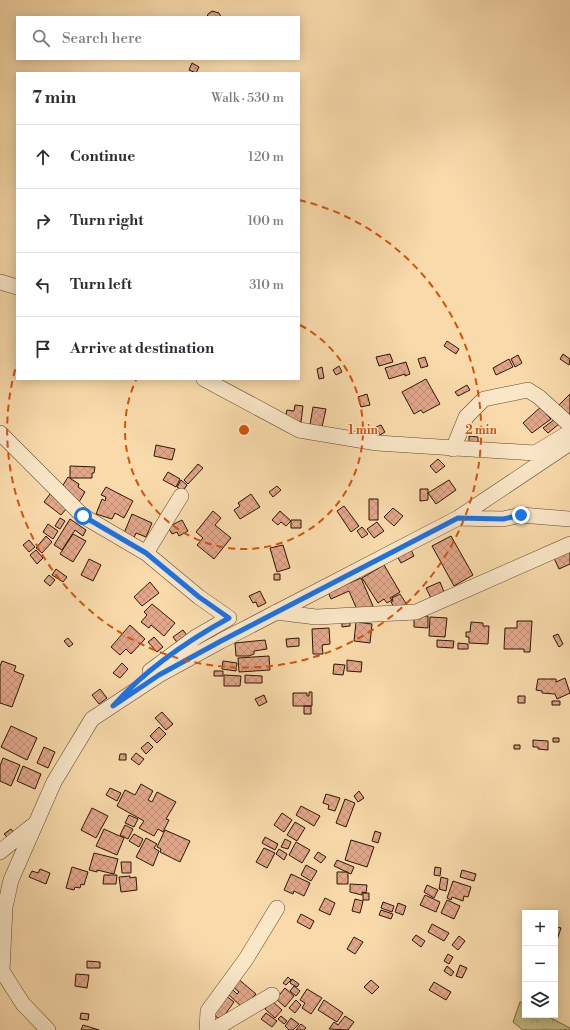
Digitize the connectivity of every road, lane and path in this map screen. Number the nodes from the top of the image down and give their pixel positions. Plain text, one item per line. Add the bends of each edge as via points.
1 (0, 282) edge
2 (16, 287) edge
3 (206, 380) edge
4 (570, 425) edge
5 (570, 432) edge
6 (0, 433) edge
7 (570, 443) edge
8 (453, 449) junction
9 (181, 496) dead end
10 (458, 518) junction
11 (570, 519) edge
12 (570, 544) edge
13 (146, 553) junction
14 (276, 612) junction
15 (113, 706) junction
16 (37, 820) junction
17 (0, 852) edge
18 (277, 908) dead end
19 (272, 995) dead end
20 (48, 1030) edge
21 (207, 1030) edge
22 (212, 1030) edge

1 - 2 street
3 - 8 street via 299,430 377,443
4 - 8 street via 528,390 484,399 466,416
5 - 8 street via 535,453
6 - 13 street via 83,516
7 - 10 street
9 - 13 street
10 - 11 street via 503,519 521,515
10 - 14 street
12 - 14 street via 416,612 316,617
13 - 15 street via 229,618 196,637 128,688
14 - 15 street via 159,675
15 - 16 street via 92,719 54,782
16 - 17 street
16 - 20 street via 11,880 5,907 2,972 23,1004
18 - 21 street via 246,959 208,1011
19 - 22 street

